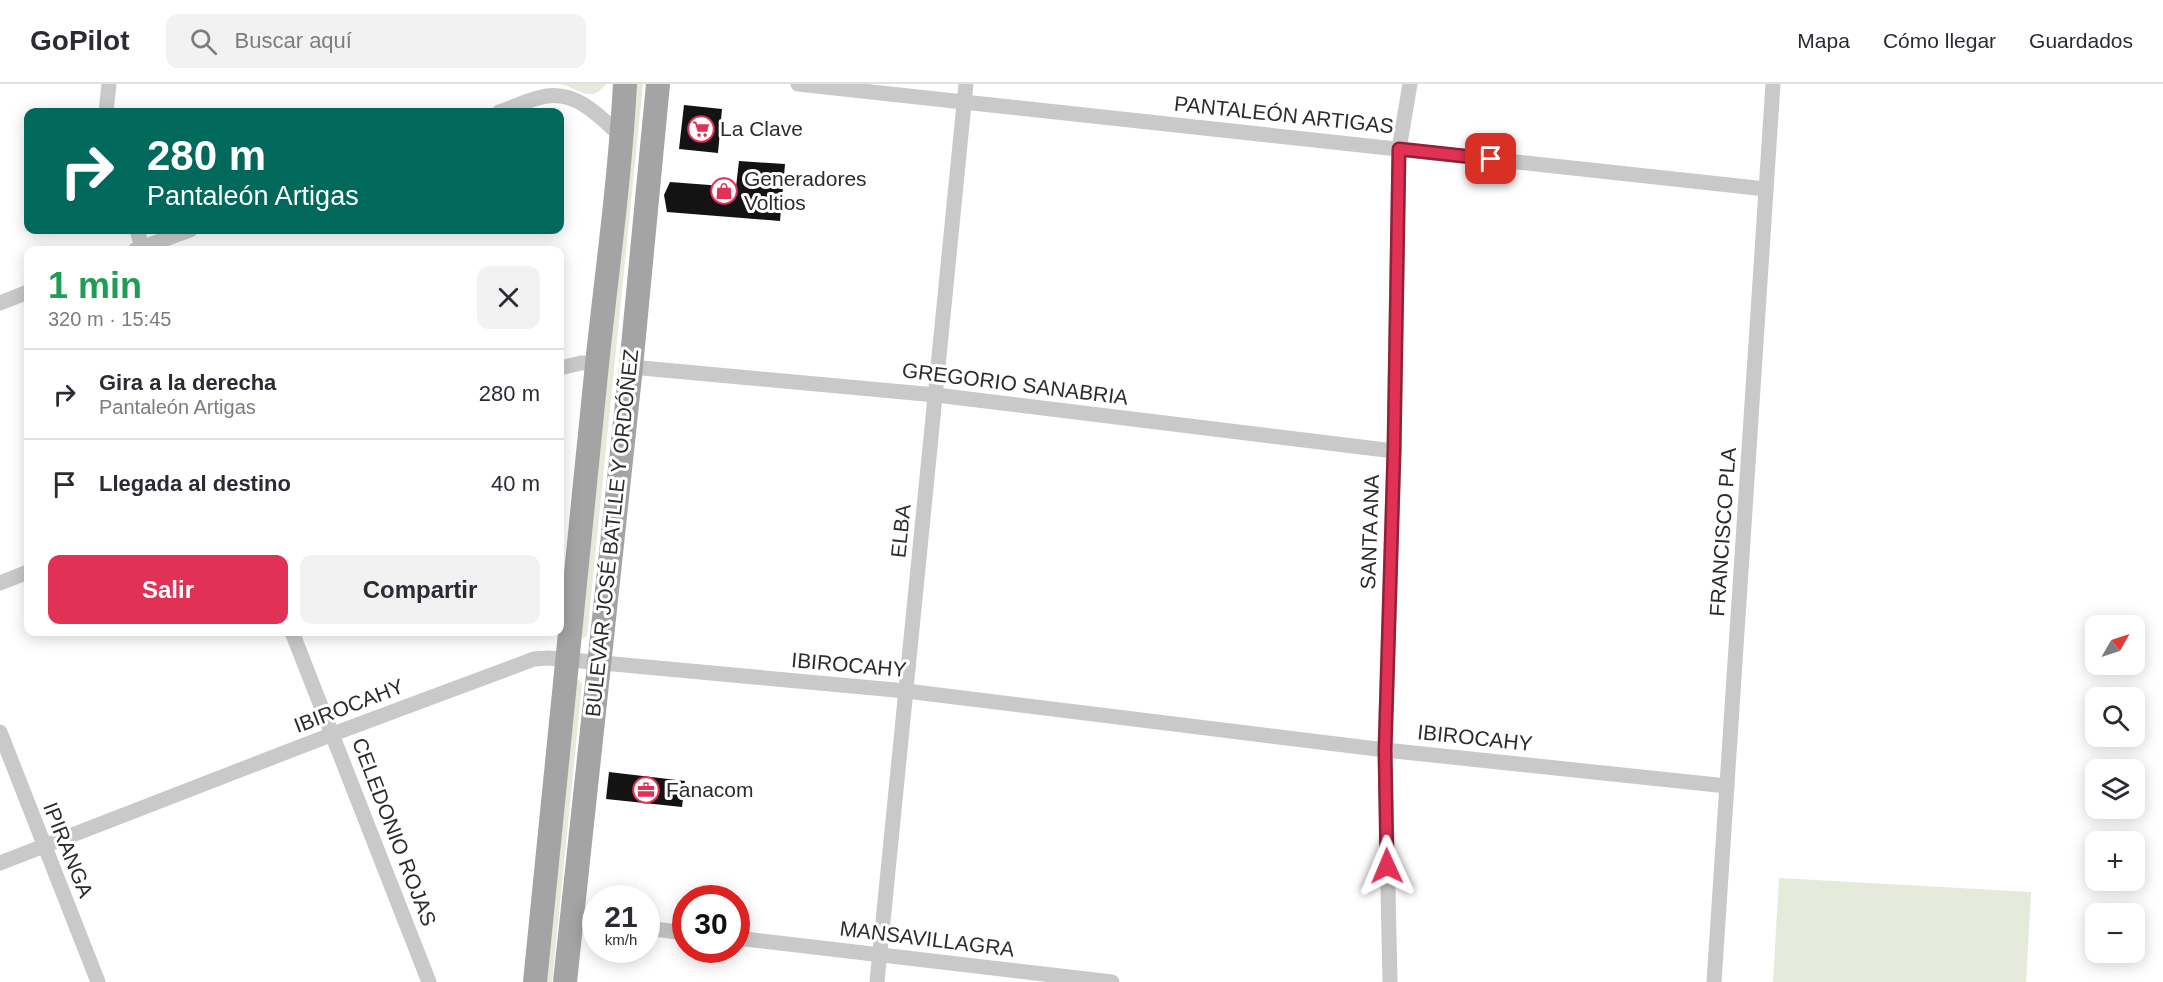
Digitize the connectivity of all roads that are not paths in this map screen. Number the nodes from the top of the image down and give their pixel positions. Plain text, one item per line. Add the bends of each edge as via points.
1 (109, 84) edge
2 (625, 84) edge
3 (658, 84) edge
4 (798, 84) edge
5 (966, 84) edge
6 (1410, 84) edge
7 (1773, 84) edge
8 (964, 102) junction
9 (106, 108) edge
10 (511, 108) edge
11 (622, 138) junction
12 (1399, 149) junction
13 (1766, 189) junction
14 (180, 234) edge
15 (150, 246) edge
16 (24, 294) edge
17 (0, 303) edge
18 (597, 363) junction
19 (564, 367) edge
20 (631, 367) junction
21 (936, 395) junction
22 (1394, 451) junction
23 (24, 574) edge
24 (0, 583) edge
25 (294, 636) edge
26 (569, 660) junction
27 (598, 663) junction
28 (906, 691) junction
29 (0, 732) edge
30 (333, 734) junction
31 (1385, 750) junction
32 (1728, 786) junction
33 (44, 847) junction
34 (0, 863) edge
35 (571, 920) junction
36 (582, 921) edge
37 (750, 940) edge
38 (880, 954) junction
39 (98, 982) edge
40 (429, 982) edge
41 (536, 982) edge
42 (565, 982) edge
43 (877, 982) edge
44 (1112, 982) edge
45 (1390, 982) edge
46 (1713, 982) edge

1 - 9 street
2 - 11 main road, BULEVAR JOSÉ BATLLE Y ORDÓÑEZ
3 - 20 main road, BULEVAR JOSÉ BATLLE Y ORDÓÑEZ
4 - 8 street, PANTALEÓN ARTIGAS
5 - 8 street, ELBA
6 - 12 street, SANTA ANA
7 - 13 street, FRANCISCO PLA
8 - 12 street, PANTALEÓN ARTIGAS
8 - 21 street, ELBA
10 - 11 street via 550,95 570,98
11 - 18 main road, BULEVAR JOSÉ BATLLE Y ORDÓÑEZ
12 - 13 street, PANTALEÓN ARTIGAS
12 - 22 street, SANTA ANA
13 - 32 street, FRANCISCO PLA
14 - 15 street
16 - 17 street
18 - 19 street
18 - 26 main road, BULEVAR JOSÉ BATLLE Y ORDÓÑEZ
20 - 21 street, GREGORIO SANABRIA
20 - 27 main road, BULEVAR JOSÉ BATLLE Y ORDÓÑEZ
21 - 22 street, GREGORIO SANABRIA
21 - 28 street, ELBA
22 - 31 street, SANTA ANA
23 - 24 street
25 - 30 street, CELEDONIO ROJAS
26 - 27 street, IBIROCAHY
26 - 30 street, IBIROCAHY via 534,659
26 - 41 main road, BULEVAR JOSÉ BATLLE Y ORDÓÑEZ
27 - 28 street, IBIROCAHY
27 - 35 main road, BULEVAR JOSÉ BATLLE Y ORDÓÑEZ
28 - 31 street, IBIROCAHY
28 - 38 street, ELBA
29 - 33 street, IPIRANGA
30 - 33 street, IBIROCAHY
30 - 40 street, CELEDONIO ROJAS
31 - 32 street, IBIROCAHY
31 - 45 street, SANTA ANA
32 - 46 street, FRANCISCO PLA
33 - 34 street, IBIROCAHY
33 - 39 street, IPIRANGA
35 - 36 street
35 - 42 main road, BULEVAR JOSÉ BATLLE Y ORDÓÑEZ
37 - 38 street, MANSAVILLAGRA
38 - 43 street, ELBA
38 - 44 street, MANSAVILLAGRA

